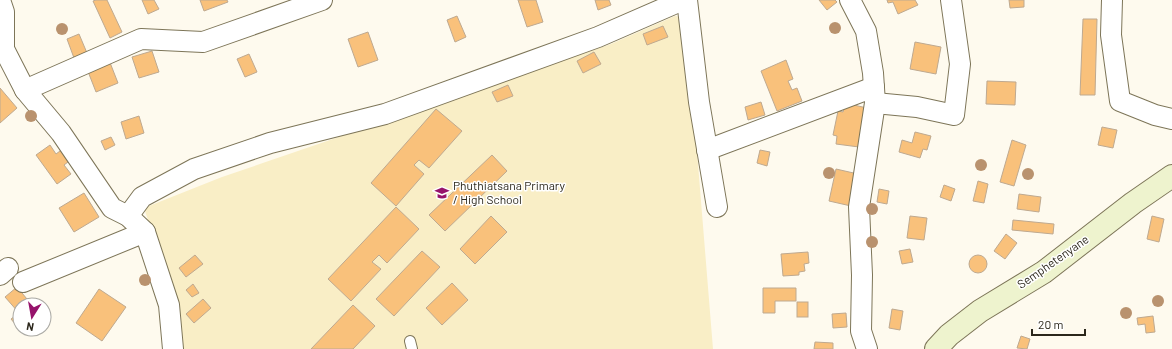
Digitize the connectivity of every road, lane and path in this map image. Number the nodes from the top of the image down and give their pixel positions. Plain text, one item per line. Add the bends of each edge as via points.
1 (0, 0) edge
2 (322, 0) edge
3 (683, 0) edge
4 (688, 0) edge
5 (850, 0) edge
6 (951, 0) edge
7 (1112, 0) edge
8 (25, 90) junction
9 (875, 95) junction
10 (1172, 119) edge
11 (707, 150) junction
12 (1172, 176) edge
13 (717, 207) dead end
14 (128, 216) junction
15 (144, 232) junction
16 (23, 282) dead end
17 (173, 349) edge
18 (867, 349) edge
19 (936, 349) edge

1 - 8 street via 4,12 4,49
2 - 8 street via 203,42 141,39
3 - 14 street via 598,37 385,114 270,143 194,169 142,197
4 - 11 street
5 - 9 street via 866,31
6 - 9 street via 960,64 954,115
7 - 10 street via 1111,35 1120,101
8 - 14 street via 61,134 112,208
9 - 11 street
9 - 18 street via 859,207 861,331
11 - 13 street
12 - 19 main road, Semphetenyane via 1044,272 980,311 949,335
14 - 15 street
15 - 16 street
15 - 17 street via 169,305

